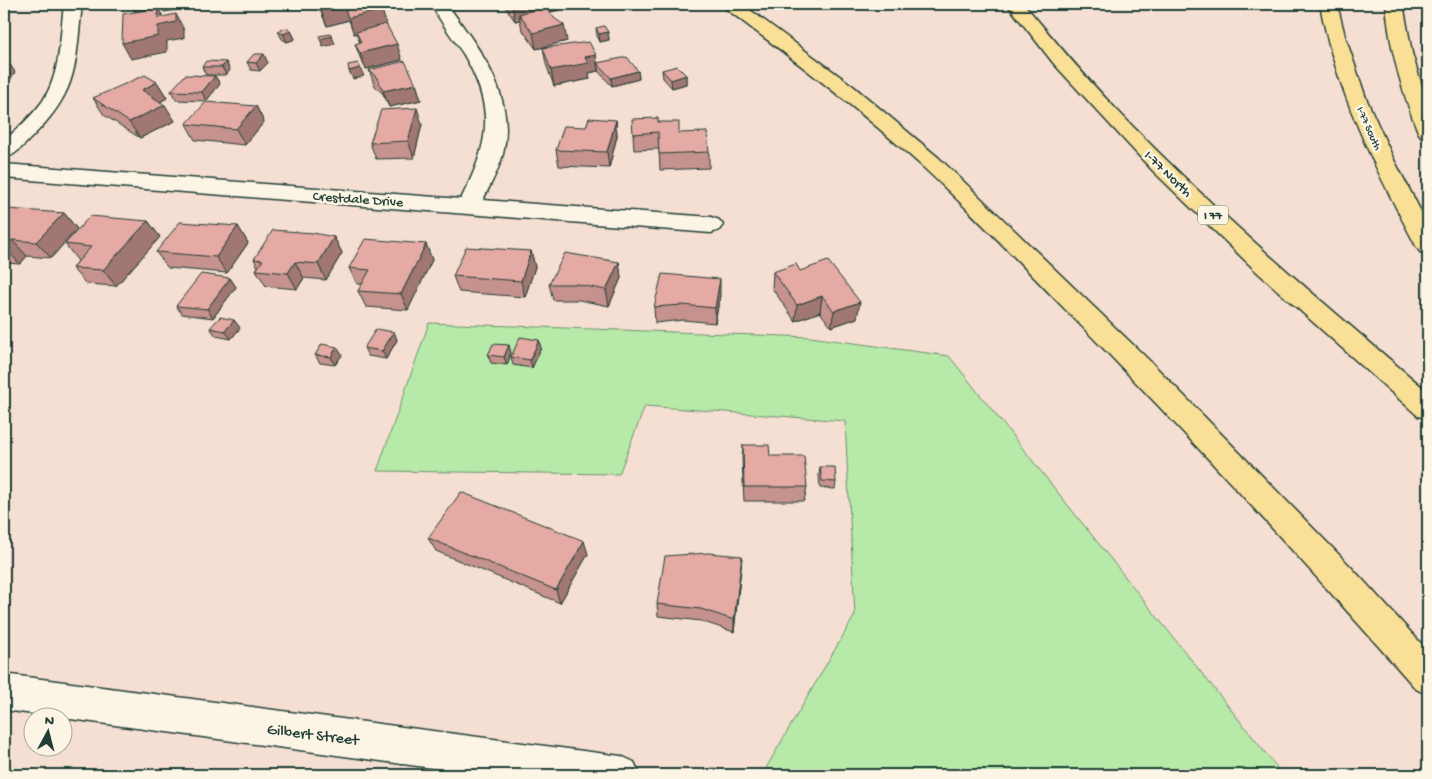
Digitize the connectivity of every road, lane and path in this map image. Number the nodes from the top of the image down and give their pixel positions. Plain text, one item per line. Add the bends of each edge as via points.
1 (73, 4) edge
2 (439, 4) edge
3 (731, 4) edge
4 (1015, 4) edge
5 (1328, 4) edge
6 (1394, 4) edge
7 (1428, 132) edge
8 (4, 152) edge
9 (4, 171) edge
10 (468, 207) junction
11 (712, 226) dead end
12 (1428, 246) edge
13 (1428, 408) edge
14 (1428, 678) edge
15 (4, 692) edge
16 (621, 775) edge

1 - 8 street via 63,79 57,93 47,109
2 - 10 street via 487,78 495,103 497,129 492,154
3 - 14 highway via 846,90 931,163 1015,243 1170,399 1340,579
4 - 13 highway, I-77 North / I 77 via 1075,75 1175,179
5 - 12 highway, I-77 South via 1339,48 1362,112
6 - 7 highway via 1403,58
9 - 10 street, Crestdale Drive
10 - 11 street, Crestdale Drive
15 - 16 street, Gilbert Street

